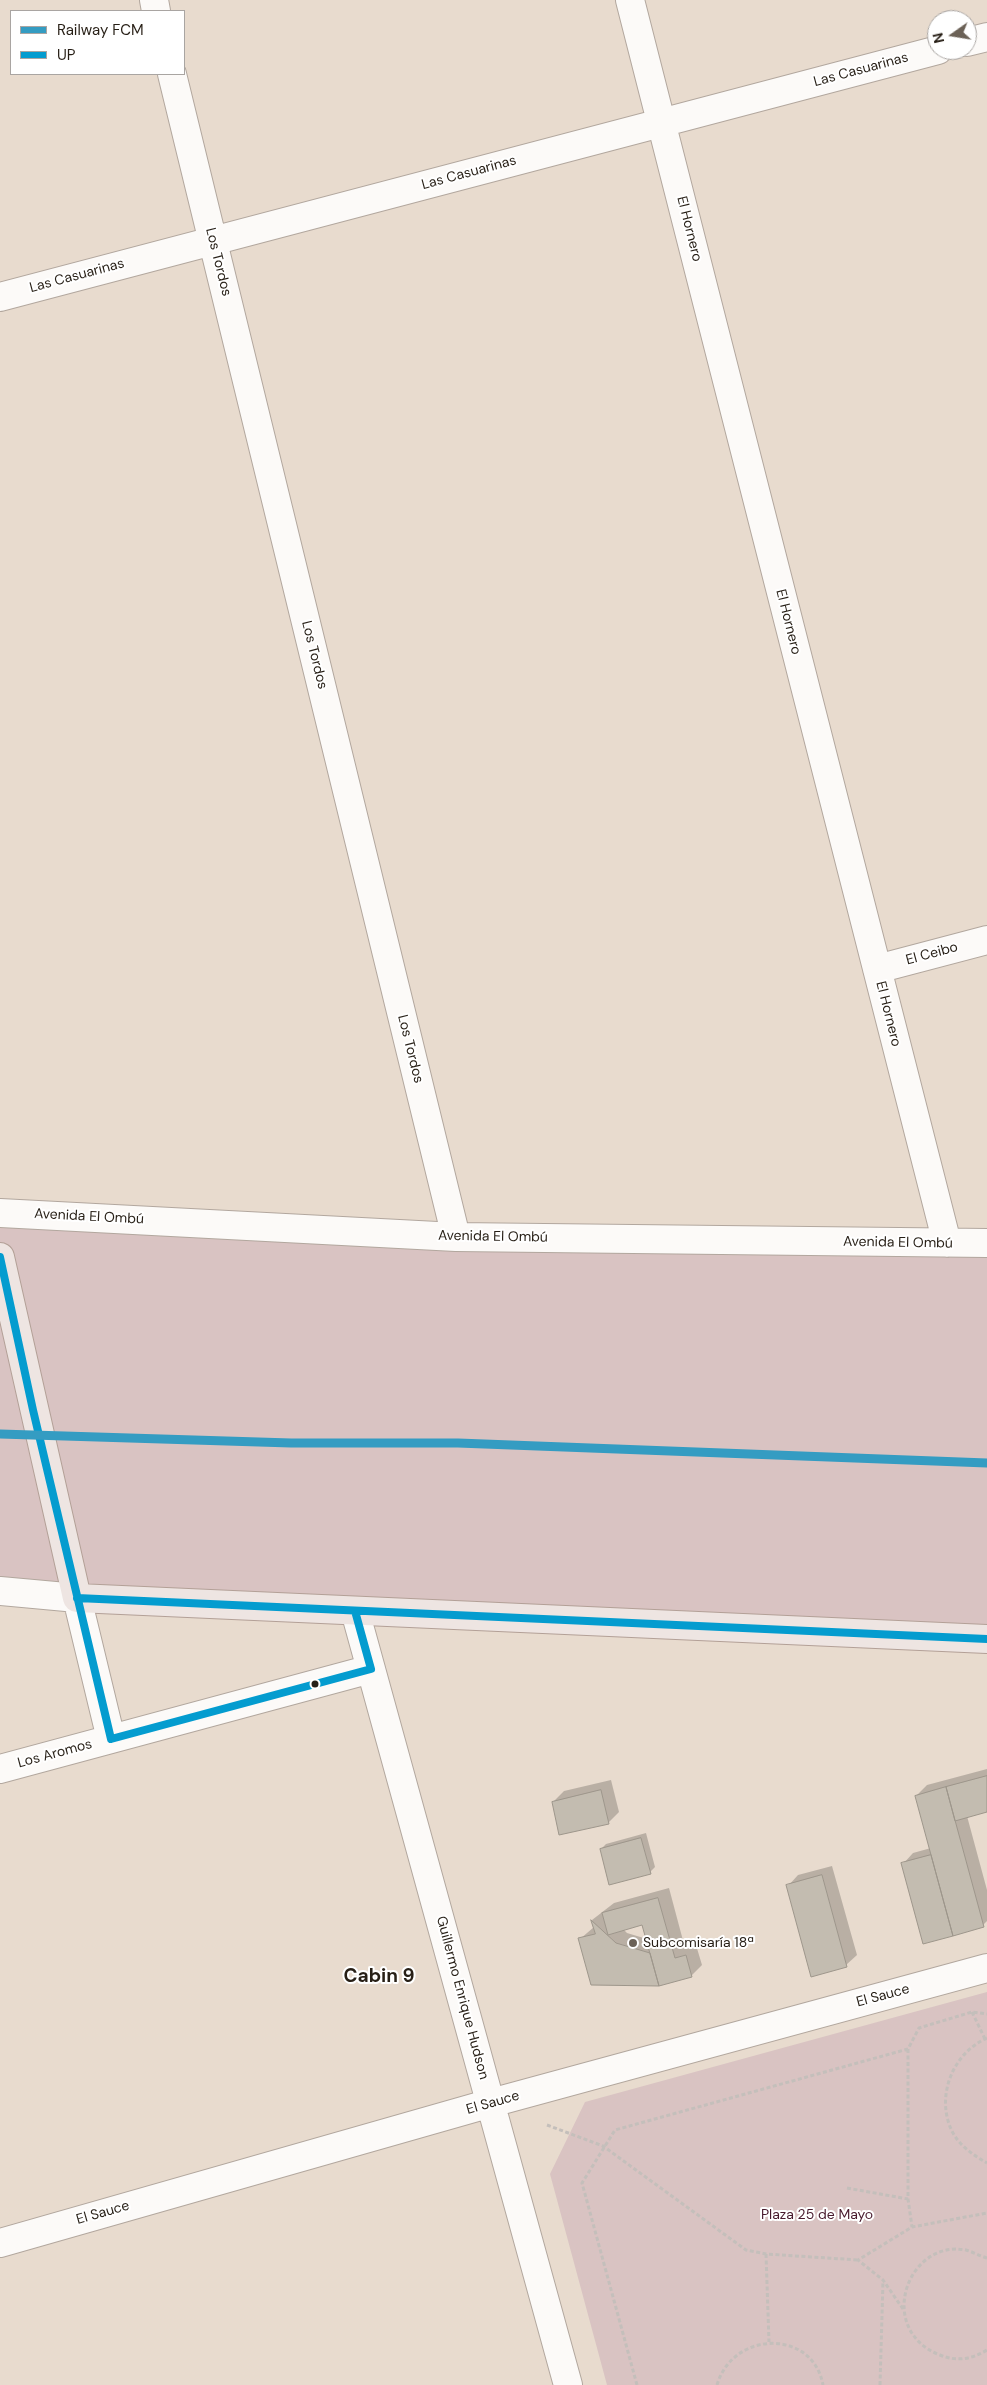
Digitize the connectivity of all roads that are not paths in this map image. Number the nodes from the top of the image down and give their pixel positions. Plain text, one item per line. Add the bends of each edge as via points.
1 (630, 0) edge
2 (927, 53) edge
3 (172, 75) edge
4 (662, 123) junction
5 (212, 241) junction
6 (0, 297) edge
7 (987, 940) edge
8 (877, 969) junction
9 (0, 1213) edge
10 (456, 1237) junction
11 (987, 1243) edge
12 (947, 1244) junction
13 (0, 1257) edge
14 (0, 1591) edge
15 (77, 1598) junction
16 (355, 1611) junction
17 (987, 1639) edge
18 (372, 1669) junction
19 (111, 1739) junction
20 (0, 1769) edge
21 (987, 1968) edge
22 (491, 2103) junction
23 (0, 2243) edge
24 (568, 2385) edge

1 - 4 street, El Hornero
2 - 4 street, Las Casuarinas
3 - 5 street, Los Tordos
4 - 5 street, Las Casuarinas
4 - 8 street, El Hornero
5 - 6 street, Las Casuarinas
5 - 10 street, Los Tordos
7 - 8 street, El Ceibo
8 - 12 street, El Hornero
9 - 10 street, Avenida El Ombú
10 - 12 street, Avenida El Ombú
11 - 12 street, Avenida El Ombú
13 - 15 main road
14 - 15 street
15 - 16 main road
15 - 19 street
16 - 17 main road
16 - 18 street, Guillermo Enrique Hudson
18 - 19 street, Los Aromos
18 - 22 street, Guillermo Enrique Hudson
19 - 20 street, Los Aromos
21 - 22 street, El Sauce
22 - 23 street, El Sauce
22 - 24 street, Guillermo Enrique Hudson

